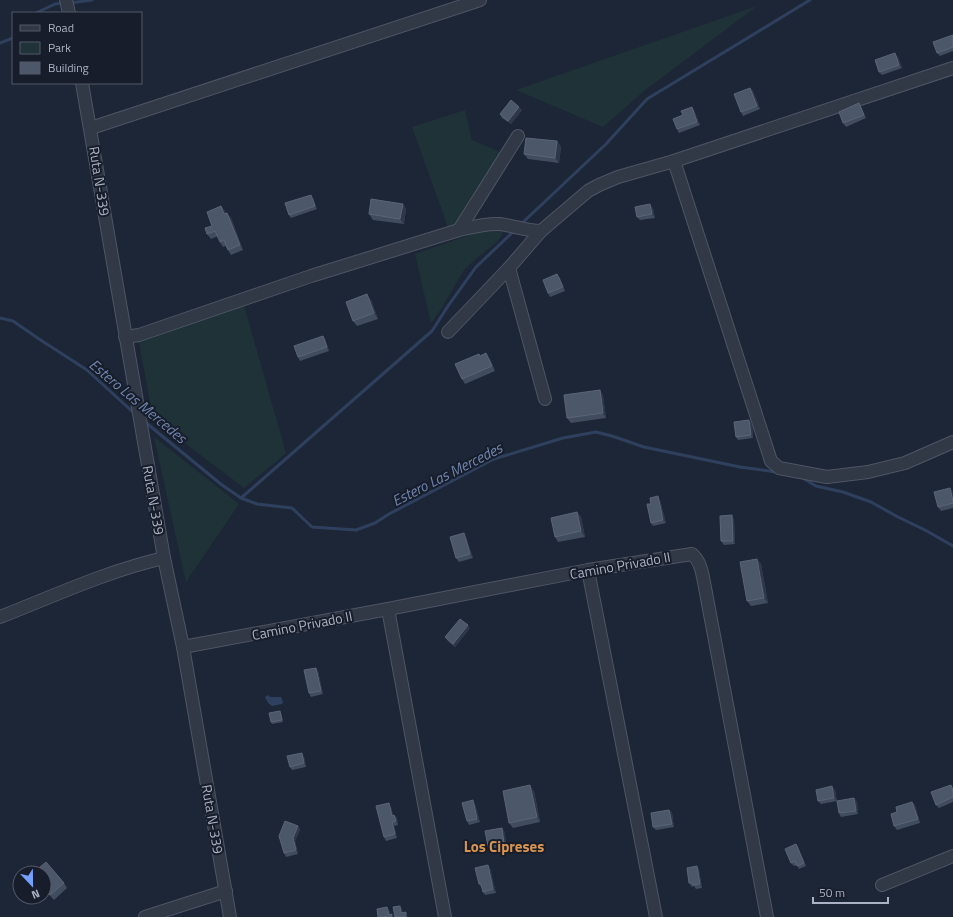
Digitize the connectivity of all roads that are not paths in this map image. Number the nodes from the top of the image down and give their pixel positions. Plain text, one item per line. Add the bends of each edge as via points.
1 (66, 0) edge
2 (480, 0) edge
3 (69, 12) edge
4 (953, 68) edge
5 (82, 84) edge
6 (91, 128) junction
7 (518, 136) dead end
8 (674, 161) junction
9 (459, 230) junction
10 (541, 231) junction
11 (509, 268) junction
12 (448, 332) dead end
13 (126, 337) junction
14 (545, 399) dead end
15 (953, 442) edge
16 (164, 558) junction
17 (588, 570) junction
18 (388, 609) junction
19 (0, 617) edge
20 (183, 647) junction
21 (953, 856) edge
22 (882, 885) dead end
23 (226, 891) junction
24 (146, 917) edge
25 (230, 917) edge
26 (445, 917) edge
27 (656, 917) edge
28 (766, 917) edge

1 - 3 street
2 - 6 street
4 - 8 street
5 - 6 street, Ruta N-339
6 - 13 street, Ruta N-339
7 - 9 street
8 - 10 street via 599,184
8 - 15 street via 771,460 779,468 827,477 868,472 905,462
9 - 10 street via 500,224
9 - 13 street via 311,276 139,335
10 - 11 street
11 - 12 street
11 - 14 street
13 - 16 street, Ruta N-339
16 - 19 street via 100,577
16 - 20 street, Ruta N-339
17 - 18 street, Camino Privado II
17 - 27 street
17 - 28 street, Camino Privado II via 685,554 692,554 697,558 703,577
18 - 20 street, Camino Privado II
18 - 26 street
20 - 23 street, Ruta N-339
21 - 22 street
23 - 24 street
23 - 25 street, Ruta N-339

